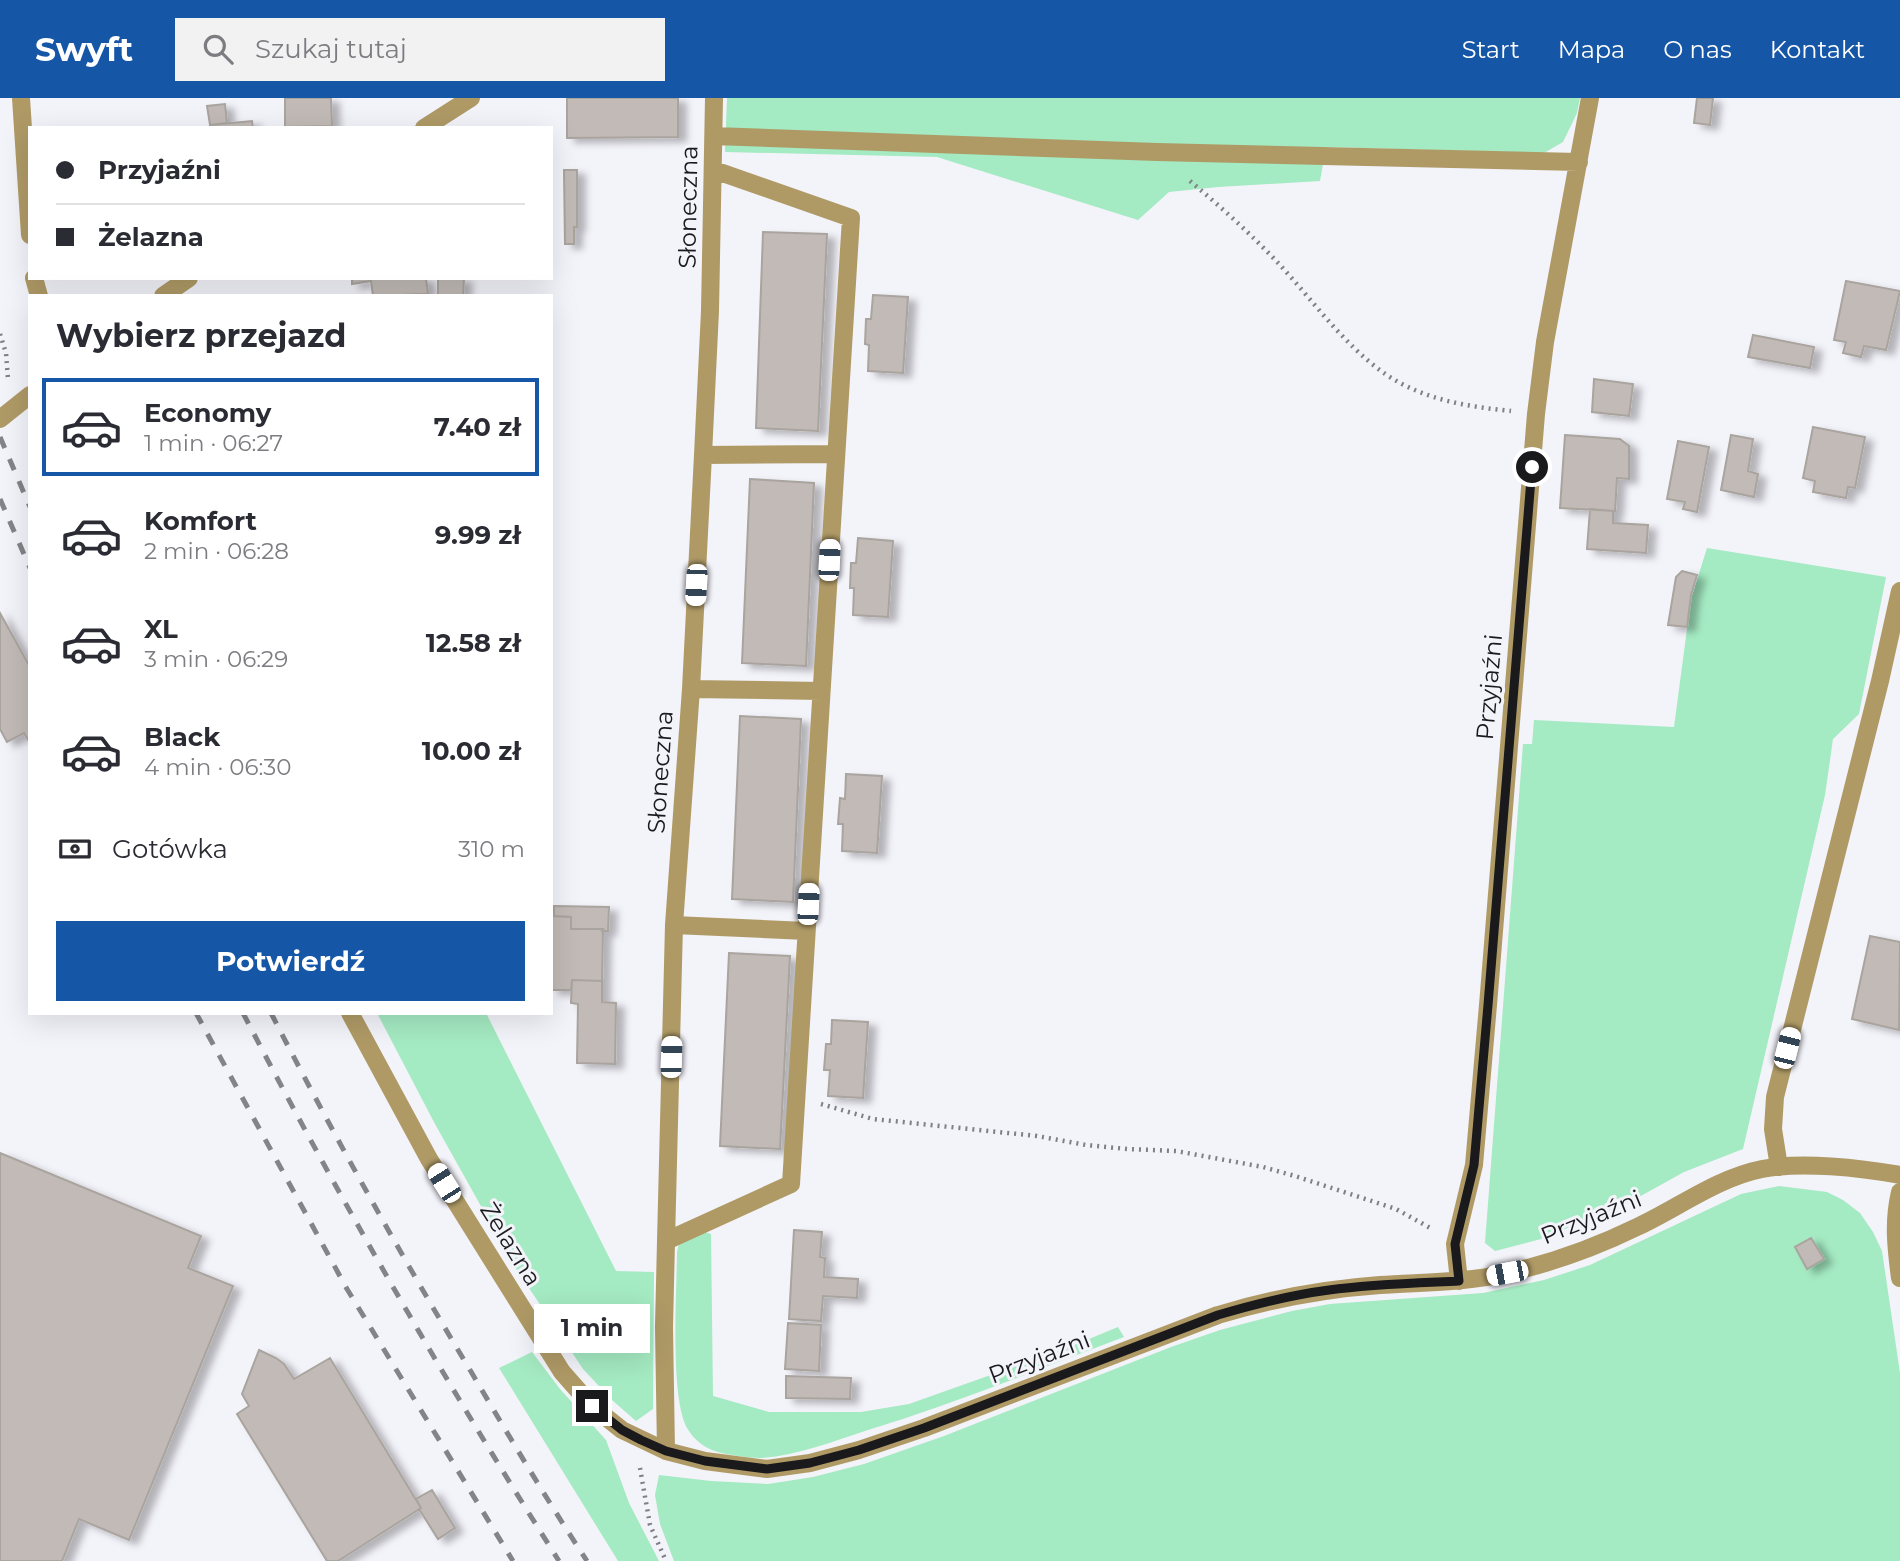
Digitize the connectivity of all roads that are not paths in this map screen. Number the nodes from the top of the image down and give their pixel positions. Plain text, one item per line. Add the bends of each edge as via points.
1 (21, 98) edge
2 (471, 98) edge
3 (714, 98) edge
4 (1590, 98) edge
5 (427, 126) edge
6 (714, 136) junction
7 (1579, 162) junction
8 (714, 170) junction
9 (28, 205) edge
10 (186, 280) edge
11 (166, 294) edge
12 (28, 397) edge
13 (0, 419) edge
14 (835, 454) junction
15 (703, 455) junction
16 (1900, 591) edge
17 (691, 689) junction
18 (821, 691) junction
19 (674, 925) junction
20 (806, 931) junction
21 (351, 1015) edge
22 (1779, 1167) junction
23 (1900, 1175) edge
24 (1900, 1192) edge
25 (666, 1241) junction
26 (1900, 1278) edge
27 (1459, 1281) junction
28 (641, 1440) joint
29 (666, 1451) junction

1 - 9 street
2 - 5 street
3 - 6 street, Słoneczna
4 - 7 street, Przyjaźni
6 - 7 street
6 - 8 street, Słoneczna
7 - 27 street, Przyjaźni via 1536,414 1474,1165 1455,1244
8 - 14 street via 851,218
8 - 15 street, Słoneczna
10 - 11 street
12 - 13 street
14 - 15 street
14 - 18 street
15 - 17 street, Słoneczna
16 - 22 street via 1775,1097 1773,1129
17 - 18 street
17 - 19 street, Słoneczna
18 - 20 street
19 - 20 street
19 - 25 street, Słoneczna
20 - 25 street via 791,1184
21 - 28 street, Żelazna via 429,1159 562,1372 592,1406
22 - 23 street, Przyjaźni via 1866,1169
22 - 27 street, Przyjaźni via 1731,1179 1584,1250 1507,1273
24 - 26 street via 1895,1243
25 - 29 street, Słoneczna
27 - 29 street, Przyjaźni via 1329,1290 1250,1306 924,1428 810,1463 767,1469
28 - 29 street, Przyjaźni

